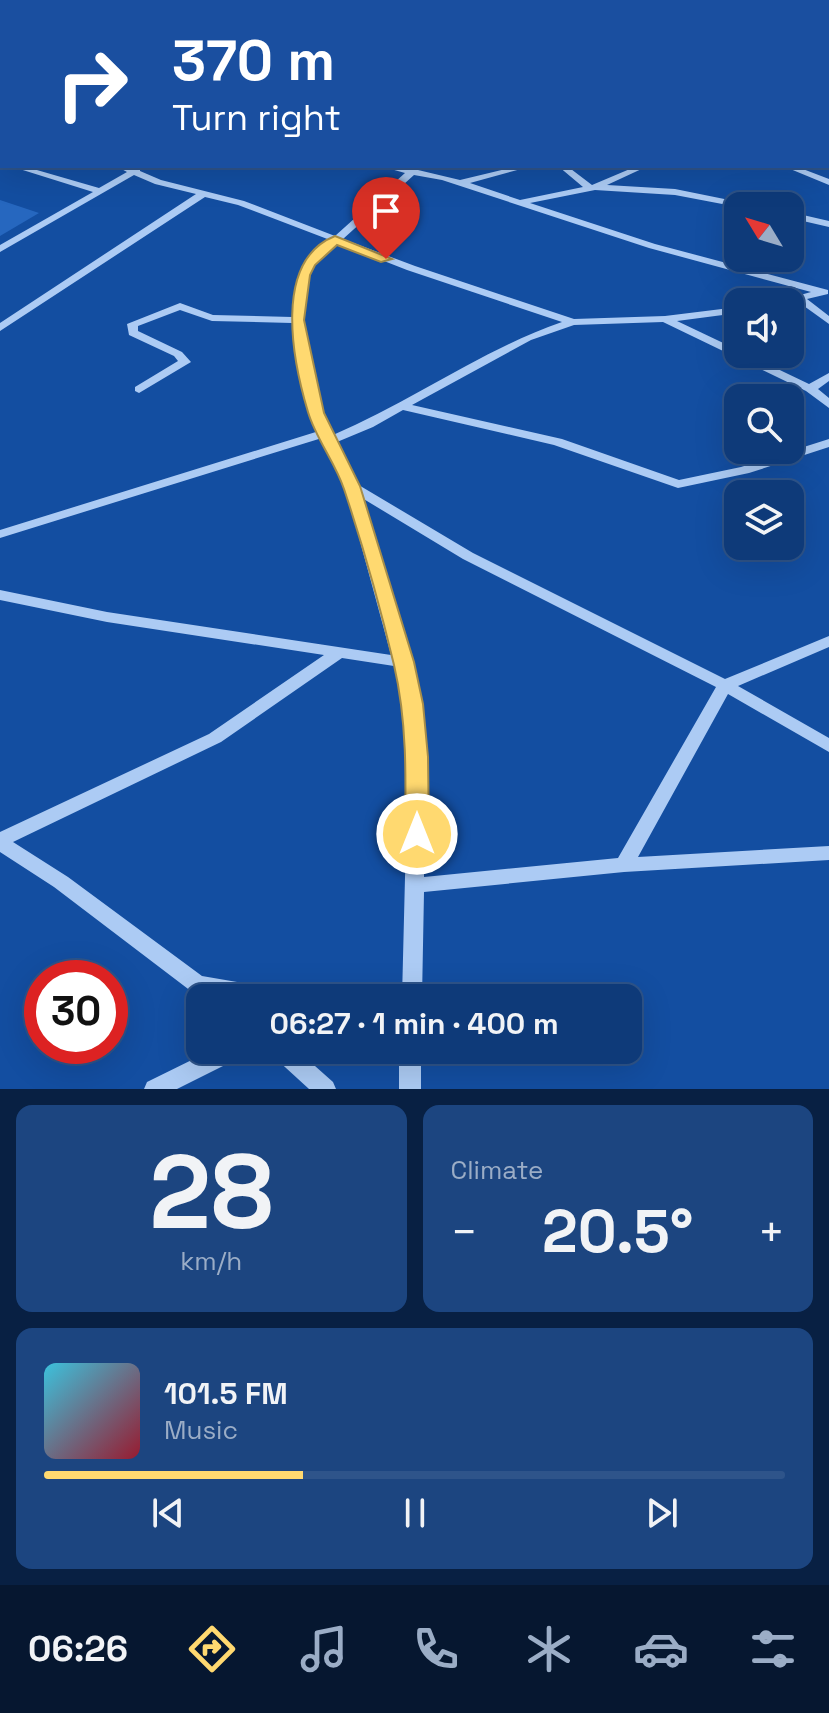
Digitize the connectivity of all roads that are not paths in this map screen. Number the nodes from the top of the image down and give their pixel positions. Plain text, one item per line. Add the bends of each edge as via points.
1 (21, 168) edge
2 (125, 168) edge
3 (141, 168) edge
4 (417, 168) edge
5 (520, 168) edge
6 (565, 168) edge
7 (639, 168) edge
8 (792, 168) edge
9 (134, 172) junction
10 (828, 182) edge
11 (460, 183) junction
12 (592, 187) junction
13 (100, 191) junction
14 (204, 193) junction
15 (522, 202) junction
16 (724, 202) edge
17 (804, 218) edge
18 (829, 224) edge
19 (335, 240) junction
20 (0, 249) edge
21 (826, 291) edge
22 (804, 297) edge
23 (804, 301) edge
24 (724, 312) edge
25 (665, 319) junction
26 (297, 320) junction
27 (829, 321) edge
28 (573, 322) junction
29 (0, 328) edge
30 (829, 376) edge
31 (139, 389) dead end
32 (810, 389) junction
33 (829, 404) edge
34 (399, 406) junction
35 (327, 437) junction
36 (829, 443) edge
37 (352, 486) junction
38 (0, 534) edge
39 (0, 595) edge
40 (829, 641) edge
41 (337, 654) junction
42 (403, 662) junction
43 (725, 685) junction
44 (829, 746) edge
45 (0, 842) edge
46 (829, 853) edge
47 (624, 865) junction
48 (417, 885) junction
49 (198, 984) edge
50 (413, 984) edge
51 (205, 1064) edge
52 (297, 1064) edge
53 (410, 1064) edge
54 (155, 1089) edge
55 (325, 1089) edge
56 (410, 1089) edge

1 - 13 street
2 - 9 street
3 - 9 street
4 - 11 street
4 - 19 street
5 - 11 street
6 - 12 street
7 - 12 street
8 - 10 street
9 - 13 street
9 - 14 street
11 - 15 street
12 - 15 street
12 - 16 street via 675,192
13 - 20 street
14 - 19 street
14 - 29 street
15 - 21 street via 652,246
17 - 18 street
19 - 26 street via 303,275
19 - 28 street
21 - 22 street
23 - 27 street
24 - 25 street
25 - 28 street
25 - 32 street
26 - 31 street via 212,318 180,306 140,320 132,324 133,333 185,362
26 - 35 street via 316,413
28 - 34 street via 527,338
30 - 32 street
32 - 33 street
34 - 35 street via 369,424
34 - 36 street via 558,442 678,484
35 - 37 street
35 - 38 street
37 - 42 street
37 - 43 street via 468,556
39 - 41 street
40 - 43 street
41 - 42 street
41 - 45 street via 215,738
42 - 48 street via 417,757
43 - 44 street
43 - 47 street
45 - 49 street
46 - 47 street
47 - 48 street
48 - 50 street
51 - 54 street
52 - 55 street
53 - 56 street

